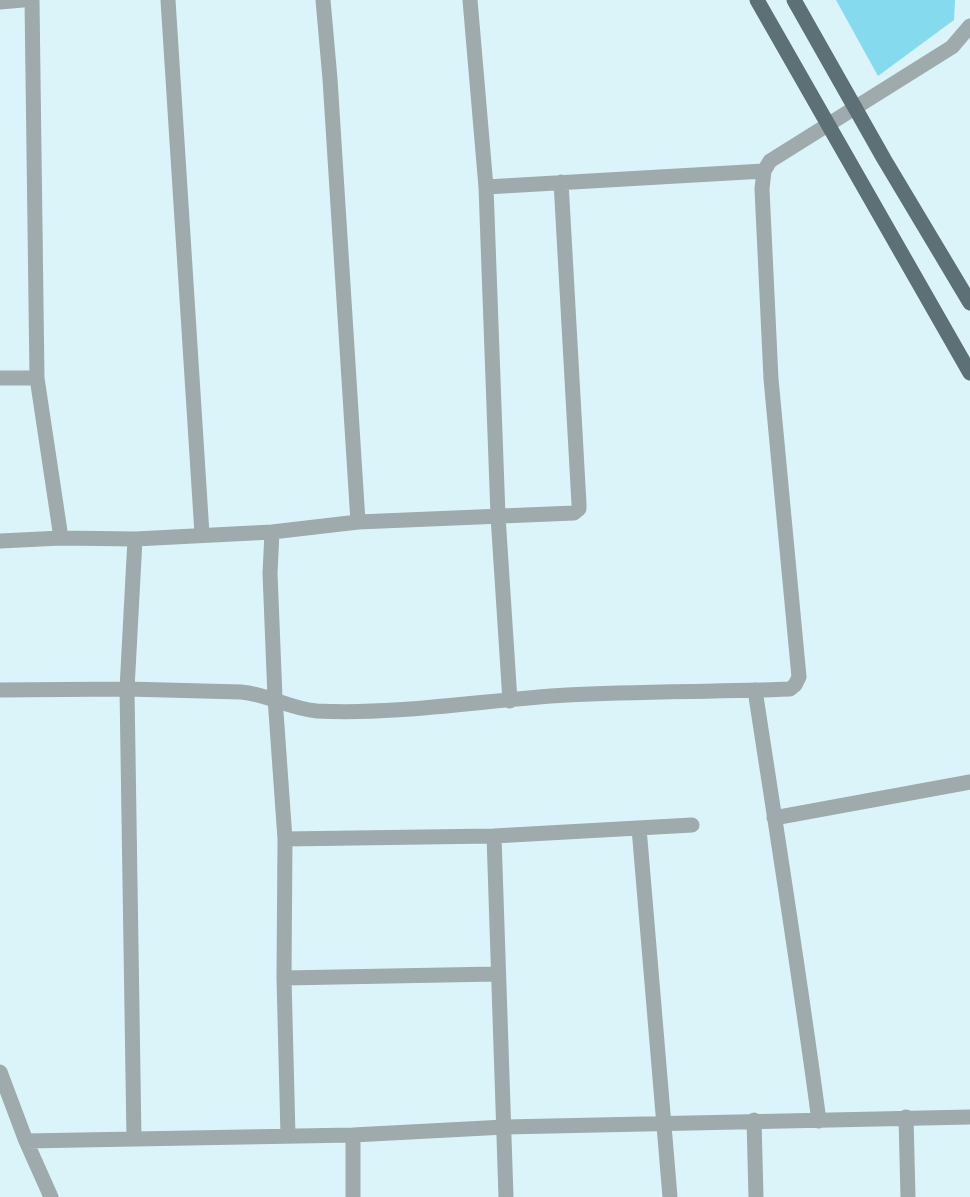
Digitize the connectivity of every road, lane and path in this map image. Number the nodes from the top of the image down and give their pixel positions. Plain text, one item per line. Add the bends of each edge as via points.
1 (24, 0) edge
2 (32, 0) edge
3 (168, 0) edge
4 (323, 0) edge
5 (470, 0) edge
6 (757, 0) edge
7 (794, 0) edge
8 (0, 2) edge
9 (970, 26) edge
10 (855, 109) junction
11 (829, 126) junction
12 (764, 171) junction
13 (561, 182) junction
14 (486, 187) junction
15 (970, 303) edge
16 (970, 373) edge
17 (0, 378) edge
18 (37, 378) junction
19 (498, 516) junction
20 (358, 522) junction
21 (272, 532) junction
22 (202, 534) junction
23 (60, 538) junction
24 (135, 539) junction
25 (0, 541) edge
26 (128, 689) junction
27 (0, 690) edge
28 (755, 690) junction
29 (274, 698) junction
30 (510, 701) junction
31 (970, 782) edge
32 (774, 818) junction
33 (692, 825) dead end
34 (639, 828) junction
35 (494, 836) junction
36 (285, 839) junction
37 (498, 974) junction
38 (284, 978) junction
39 (0, 1072) edge
40 (970, 1117) edge
41 (906, 1118) junction
42 (754, 1120) junction
43 (819, 1121) junction
44 (664, 1124) junction
45 (505, 1127) junction
46 (353, 1135) junction
47 (288, 1136) junction
48 (134, 1139) junction
49 (26, 1141) junction
50 (51, 1197) edge
51 (353, 1197) edge
52 (506, 1197) edge
53 (670, 1197) edge
54 (756, 1197) edge
55 (908, 1197) edge

1 - 8 street
2 - 18 street
3 - 22 street
4 - 20 street
5 - 14 street
6 - 11 main road
7 - 10 main road
9 - 10 street via 952,47
10 - 11 street
10 - 15 main road
11 - 12 street via 770,161
11 - 16 main road
12 - 13 street
12 - 28 street via 762,188 771,378 799,677 790,689
13 - 14 street
13 - 19 street via 579,509 567,514
14 - 19 street
17 - 18 street
18 - 23 street
19 - 20 street
19 - 30 street
20 - 21 street
21 - 22 street
21 - 29 street
22 - 24 street
23 - 24 street
23 - 25 street
24 - 26 street
26 - 27 street
26 - 29 street via 241,692
26 - 48 street
28 - 30 street via 566,695
28 - 32 street
29 - 30 street via 291,706 317,711
29 - 36 street
31 - 32 street
32 - 43 street
33 - 34 street
34 - 35 street
34 - 44 street
35 - 36 street
35 - 37 street
36 - 38 street
37 - 38 street
37 - 45 street
38 - 47 street
39 - 49 street
40 - 41 street
41 - 43 street
41 - 55 street
42 - 43 street
42 - 44 street
42 - 54 street
44 - 45 street
44 - 53 street
45 - 46 street
45 - 52 street
46 - 47 street
46 - 51 street
47 - 48 street
48 - 49 street
49 - 50 street

